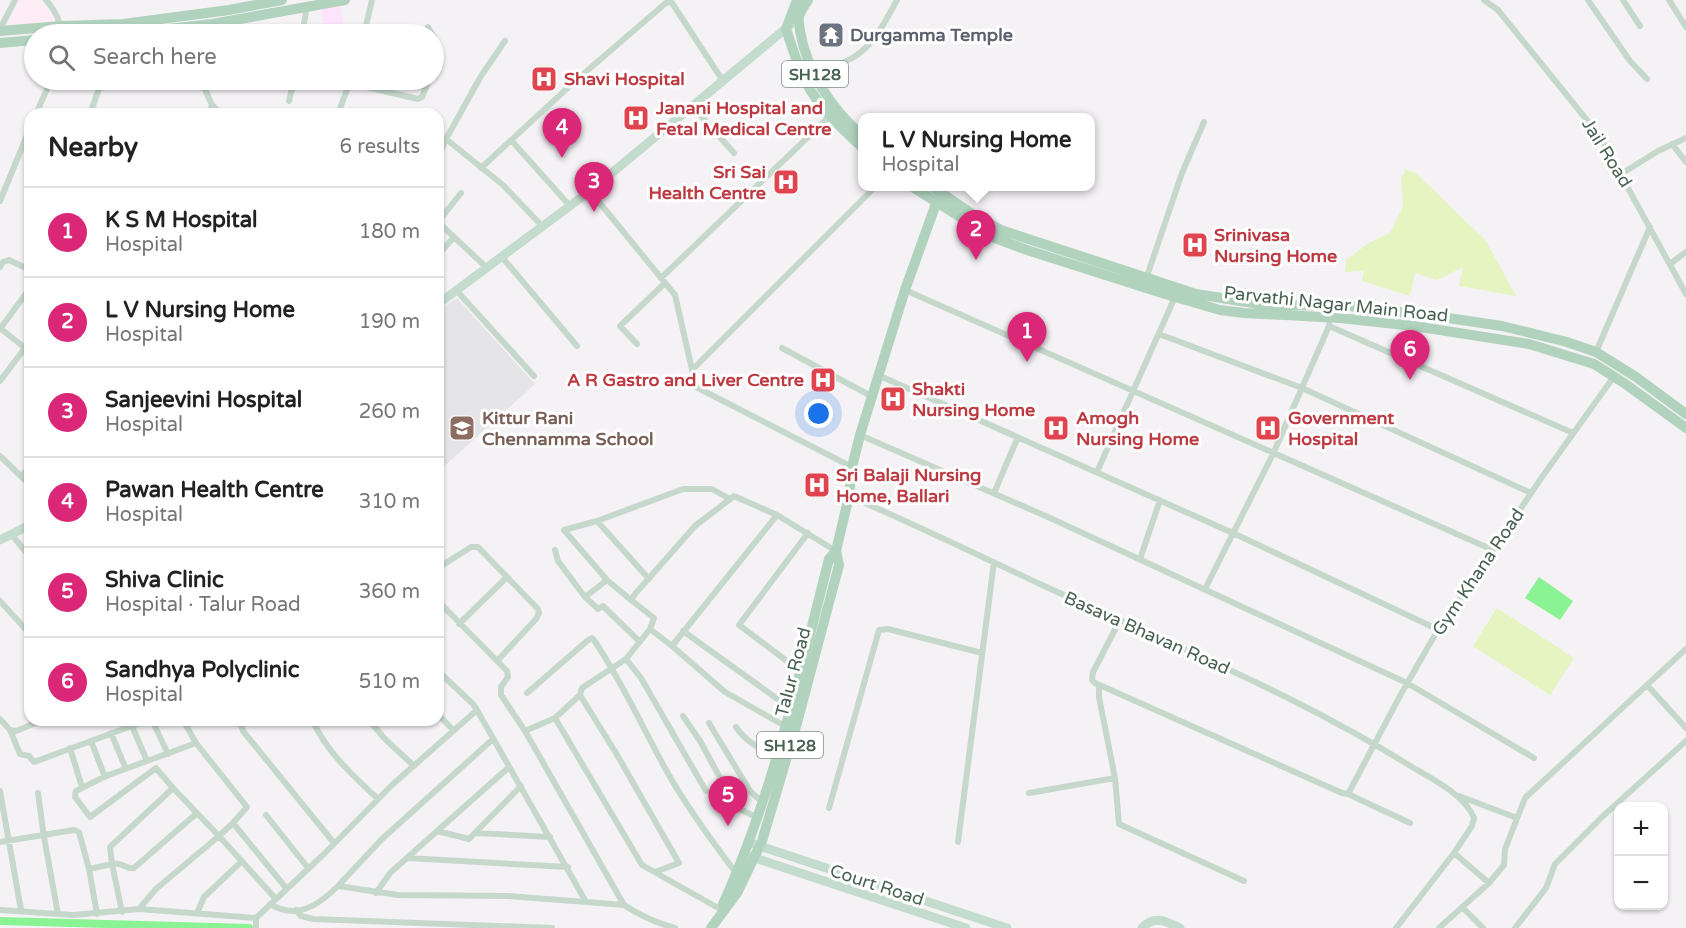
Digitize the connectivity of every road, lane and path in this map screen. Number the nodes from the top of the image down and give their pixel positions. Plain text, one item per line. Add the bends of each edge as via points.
1 (15, 0) edge
2 (46, 0) edge
3 (282, 0) edge
4 (345, 0) edge
5 (372, 0) edge
6 (797, 0) edge
7 (808, 0) edge
8 (897, 0) edge
9 (1484, 0) edge
10 (1588, 0) edge
11 (1623, 0) edge
12 (1669, 0) edge
13 (307, 7) junction
14 (798, 18) junction
15 (59, 24) edge
16 (123, 24) edge
17 (221, 24) edge
18 (304, 24) edge
19 (366, 24) edge
20 (1640, 26) dead end
21 (1686, 27) edge
22 (786, 29) junction
23 (0, 30) edge
24 (24, 30) edge
25 (24, 41) edge
26 (505, 41) dead end
27 (0, 43) edge
28 (815, 75) junction
29 (1647, 79) dead end
30 (723, 81) junction
31 (47, 90) edge
32 (98, 90) edge
33 (205, 90) edge
34 (292, 90) edge
35 (347, 90) edge
36 (384, 90) edge
37 (425, 90) edge
38 (289, 101) dead end
39 (212, 105) junction
40 (693, 107) junction
41 (39, 108) edge
42 (92, 108) edge
43 (211, 108) edge
44 (215, 108) edge
45 (340, 108) edge
46 (830, 116) junction
47 (1204, 122) dead end
48 (858, 131) edge
49 (1686, 138) edge
50 (446, 139) junction
51 (511, 140) junction
52 (24, 143) edge
53 (444, 144) edge
54 (858, 144) edge
55 (1672, 144) junction
56 (734, 153) dead end
57 (1686, 162) edge
58 (481, 168) junction
59 (1621, 174) junction
60 (590, 191) junction
61 (871, 191) edge
62 (461, 193) dead end
63 (936, 194) edge
64 (0, 201) edge
65 (570, 206) junction
66 (444, 214) edge
67 (543, 227) junction
68 (1650, 227) junction
69 (444, 228) edge
70 (454, 237) junction
71 (444, 248) edge
72 (1686, 252) edge
73 (502, 257) junction
74 (1670, 264) junction
75 (0, 267) edge
76 (24, 267) edge
77 (487, 268) junction
78 (1146, 279) junction
79 (663, 280) junction
80 (905, 290) junction
81 (456, 291) junction
82 (1686, 294) edge
83 (24, 296) edge
84 (1175, 297) junction
85 (444, 300) edge
86 (1337, 306) junction
87 (1329, 321) junction
88 (0, 328) edge
89 (1159, 334) junction
90 (637, 344) dead end
91 (577, 345) dead end
92 (24, 347) edge
93 (782, 348) dead end
94 (1596, 352) junction
95 (24, 354) edge
96 (692, 370) junction
97 (1617, 372) junction
98 (534, 376) dead end
99 (880, 376) junction
100 (0, 381) edge
101 (1302, 388) junction
102 (1133, 391) junction
103 (873, 397) junction
104 (1686, 414) edge
105 (1686, 429) edge
106 (1573, 433) junction
107 (861, 435) junction
108 (1018, 437) junction
109 (1273, 454) junction
110 (0, 456) edge
111 (852, 467) junction
112 (1097, 472) junction
113 (24, 474) edge
114 (22, 477) joint
115 (994, 493) junction
116 (1531, 493) junction
117 (849, 496) junction
118 (730, 499) junction
119 (1160, 500) junction
120 (777, 515) junction
121 (597, 521) junction
122 (24, 528) edge
123 (1233, 533) junction
124 (11, 534) junction
125 (808, 534) junction
126 (0, 540) edge
127 (24, 550) edge
128 (555, 550) dead end
129 (1492, 550) junction
130 (836, 551) junction
131 (1140, 559) junction
132 (994, 562) junction
133 (444, 564) edge
134 (507, 577) junction
135 (649, 579) junction
136 (607, 580) junction
137 (1205, 589) junction
138 (585, 597) junction
139 (631, 600) junction
140 (0, 601) edge
141 (444, 608) edge
142 (1120, 620) junction
143 (459, 624) junction
144 (24, 627) edge
145 (651, 629) junction
146 (1439, 630) junction
147 (683, 632) junction
148 (640, 642) junction
149 (672, 646) junction
150 (1686, 649) edge
151 (982, 653) junction
152 (626, 659) junction
153 (497, 661) junction
154 (612, 668) junction
155 (800, 671) junction
156 (444, 677) edge
157 (1407, 682) junction
158 (1099, 685) junction
159 (1647, 685) junction
160 (527, 693) dead end
161 (580, 695) junction
162 (790, 708) junction
163 (477, 710) junction
164 (683, 716) dead end
165 (555, 718) junction
166 (0, 719) edge
167 (444, 720) edge
168 (709, 723) dead end
169 (28, 726) edge
170 (132, 726) joint
171 (153, 726) edge
172 (186, 726) edge
173 (241, 726) edge
174 (315, 726) edge
175 (374, 726) edge
176 (785, 726) junction
177 (736, 728) dead end
178 (1686, 728) edge
179 (10, 730) junction
180 (453, 730) junction
181 (525, 731) junction
182 (111, 733) junction
183 (493, 739) junction
184 (91, 741) junction
185 (1686, 741) edge
186 (196, 743) junction
187 (1375, 744) junction
188 (70, 748) junction
189 (168, 754) junction
190 (776, 756) junction
191 (1534, 758) dead end
192 (149, 760) junction
193 (414, 766) junction
194 (509, 767) junction
195 (156, 768) junction
196 (126, 769) junction
197 (105, 777) junction
198 (1115, 778) junction
199 (521, 786) junction
200 (82, 787) junction
201 (173, 789) junction
202 (0, 791) edge
203 (706, 791) dead end
204 (38, 793) dead end
205 (1029, 793) dead end
206 (1453, 793) junction
207 (1348, 794) junction
208 (378, 799) junction
209 (761, 801) junction
210 (829, 808) dead end
211 (197, 813) junction
212 (266, 814) dead end
213 (756, 817) junction
214 (1517, 818) junction
215 (232, 823) junction
216 (1410, 823) dead end
217 (437, 831) junction
218 (475, 833) junction
219 (219, 836) junction
220 (44, 837) junction
221 (550, 837) junction
222 (9, 841) junction
223 (0, 842) edge
224 (748, 842) junction
225 (958, 842) dead end
226 (334, 843) junction
227 (760, 845) junction
228 (1454, 853) junction
229 (749, 856) junction
230 (407, 858) junction
231 (242, 861) junction
232 (112, 864) junction
233 (568, 867) junction
234 (308, 868) junction
235 (89, 869) junction
236 (655, 873) junction
237 (736, 874) junction
238 (1245, 881) dead end
239 (1489, 883) junction
240 (338, 886) junction
241 (286, 888) junction
242 (376, 893) junction
243 (275, 898) junction
244 (586, 902) junction
245 (270, 904) junction
246 (624, 905) junction
247 (1463, 908) junction
248 (139, 909) junction
249 (720, 909) junction
250 (0, 910) edge
251 (21, 910) junction
252 (297, 910) junction
253 (122, 912) junction
254 (58, 914) junction
255 (97, 914) junction
256 (197, 914) junction
257 (256, 918) junction
258 (535, 927) edge
259 (667, 927) edge
260 (255, 928) edge
261 (552, 928) edge
262 (675, 928) edge
263 (710, 928) edge
264 (966, 928) edge
265 (1007, 928) edge
266 (1142, 928) edge
267 (1180, 928) edge
268 (1396, 928) edge
269 (1439, 928) edge
270 (1483, 928) edge
271 (1515, 928) edge

1 - 23 street
2 - 15 street
3 - 16 main road
4 - 13 main road
5 - 19 street
6 - 22 main road
7 - 14 main road
8 - 28 street via 866,47
9 - 59 street, Jail Road via 1498,10 1599,135
10 - 29 street
11 - 20 street
12 - 21 street
13 - 17 main road
13 - 18 street
14 - 22 street
14 - 28 main road, SH128 via 802,45
22 - 30 street
22 - 46 main road via 810,90
23 - 24 main road
25 - 27 main road
26 - 50 street
28 - 48 main road, SH128 via 825,95
30 - 40 street
30 - 51 street via 672,3 667,2
31 - 41 street
32 - 42 street
33 - 39 street
34 - 38 street
35 - 45 street
36 - 37 street via 418,99
39 - 43 street
39 - 44 street
40 - 56 street
40 - 60 street
46 - 54 main road
46 - 79 street
47 - 78 street
49 - 55 street
50 - 53 street
50 - 58 street
51 - 58 street
51 - 65 street
52 - 64 street
55 - 57 street
55 - 59 street
58 - 67 street
59 - 68 street, Jail Road
60 - 65 street
60 - 79 street
61 - 96 street
62 - 66 street
63 - 78 main road, Parvathi Nagar Main Road via 1000,230
63 - 80 main road, Talur Road / SH128
63 - 84 main road, Parvathi Nagar Main Road via 972,226 1001,240
65 - 67 street
67 - 73 street
68 - 74 street, Jail Road
68 - 94 street
69 - 70 street
70 - 71 street
70 - 77 street
72 - 74 street
73 - 77 street
73 - 91 street
74 - 82 street, Jail Road
75 - 76 street via 9,260
77 - 81 street
78 - 86 main road, Parvathi Nagar Main Road via 1223,299 1266,305
79 - 90 street via 620,326
79 - 96 street via 675,295
80 - 99 main road, Talur Road / SH128
80 - 102 street
81 - 85 street
81 - 98 street
83 - 88 street
84 - 87 main road, Parvathi Nagar Main Road via 1244,313
84 - 89 street
86 - 87 street
86 - 94 main road, Parvathi Nagar Main Road via 1502,326
87 - 97 main road, Parvathi Nagar Main Road via 1414,326 1529,344
87 - 101 street
87 - 106 street
88 - 92 street
89 - 101 street
89 - 102 street
93 - 103 street
94 - 97 main road, Parvathi Nagar Main Road
95 - 100 street
96 - 111 street via 696,387
97 - 104 main road, Parvathi Nagar Main Road
97 - 105 main road, Parvathi Nagar Main Road
97 - 106 street, Gym Khana Road
99 - 103 main road, Talur Road / SH128
99 - 108 street
101 - 109 street
101 - 116 street
102 - 109 street
102 - 112 street
103 - 107 main road, Talur Road / SH128
106 - 116 street, Gym Khana Road
107 - 111 main road, Talur Road / SH128
107 - 115 street
108 - 112 street
108 - 115 street
109 - 123 street
109 - 129 street
110 - 114 street
111 - 117 main road, Talur Road / SH128
112 - 119 street
113 - 114 street
115 - 131 street
116 - 129 street, Gym Khana Road
117 - 130 main road, Talur Road / SH128
117 - 132 street, Basava Bhavan Road
118 - 120 street via 734,496
118 - 121 street via 712,489 683,489
118 - 135 street via 696,525
119 - 123 street
119 - 131 street
120 - 125 street
120 - 147 street
121 - 135 street
121 - 136 street via 564,530
122 - 124 street
123 - 137 street
123 - 146 street
124 - 126 street
124 - 127 street
125 - 130 street
125 - 155 street via 739,625
128 - 138 street via 558,561
129 - 146 street, Gym Khana Road
130 - 155 main road, Talur Road / SH128 via 829,559
130 - 227 main road, Talur Road / SH128 via 839,565
131 - 137 street
132 - 142 street, Basava Bhavan Road
132 - 151 street
133 - 134 street via 474,546
134 - 143 street
134 - 153 street via 539,613
135 - 139 street
136 - 138 street
136 - 139 street
137 - 157 street
138 - 148 street via 598,609 603,606
139 - 145 street via 654,618
140 - 144 street
141 - 143 street
142 - 158 street via 1091,676
142 - 187 street, Basava Bhavan Road via 1245,677
143 - 153 street
145 - 148 street
145 - 149 street
146 - 157 street, Gym Khana Road
147 - 149 street
147 - 162 street
148 - 152 street
149 - 176 street via 725,692
150 - 159 street
151 - 210 street via 879,630
151 - 225 street
152 - 154 street
152 - 203 street
153 - 181 street via 508,674 501,694
154 - 160 street via 590,639
154 - 161 street via 582,688
154 - 237 street via 666,769
155 - 162 main road, Talur Road / SH128
156 - 163 street
157 - 187 street, Gym Khana Road
157 - 191 street
158 - 198 street
158 - 207 street
159 - 178 street
159 - 214 street via 1525,798
161 - 165 street
161 - 236 street via 679,864
162 - 176 main road, Talur Road / SH128
163 - 180 street
163 - 183 street
164 - 213 street via 736,807
165 - 181 street
165 - 236 street via 642,865
166 - 179 street
167 - 180 street
168 - 209 street via 750,791
169 - 179 street
170 - 182 street
170 - 192 street
171 - 189 street
172 - 186 street
173 - 226 street
174 - 208 street via 353,776
175 - 193 street
176 - 190 main road, Talur Road / SH128
177 - 190 street via 756,746
179 - 188 street via 20,754 34,762
180 - 193 street
181 - 246 street
182 - 184 street
182 - 196 street
183 - 194 street
183 - 240 street via 382,839
184 - 188 street
184 - 197 street
185 - 271 street via 1556,864 1546,888
186 - 189 street
186 - 215 street via 247,807
187 - 206 street, Basava Bhavan Road
187 - 207 street, Gym Khana Road
188 - 200 street
189 - 192 street
190 - 209 main road, Talur Road / SH128
192 - 195 street
192 - 196 street
193 - 208 street
194 - 199 street
194 - 217 street
195 - 200 street via 90,817 75,797
195 - 201 street
196 - 197 street
197 - 200 street
198 - 205 street
198 - 238 street via 1119,824
199 - 218 street
199 - 221 street
201 - 211 street
201 - 232 street via 110,847
202 - 222 street
204 - 220 street
206 - 214 street
206 - 228 street via 1467,805 1474,818
207 - 216 street
208 - 226 street
209 - 213 main road, Talur Road / SH128
211 - 219 street
211 - 232 street via 134,868
212 - 234 street
213 - 224 main road, Talur Road / SH128
214 - 239 street via 1505,849 1504,866
215 - 219 street
215 - 241 street
217 - 218 street via 469,839
217 - 230 street
218 - 221 street
219 - 231 street
219 - 248 street
220 - 222 street
220 - 235 street via 79,832
220 - 254 street
221 - 233 street
222 - 223 street
222 - 251 street
224 - 227 street, Court Road
224 - 229 main road, Talur Road / SH128
226 - 234 street
227 - 229 main road, Talur Road / SH128
227 - 265 street, Court Road
228 - 239 street
228 - 268 street
229 - 237 main road, Talur Road / SH128
229 - 263 main road, Talur Road / SH128 via 737,893
229 - 264 street, Court Road
230 - 233 street
230 - 242 street
231 - 243 street
231 - 256 street via 204,897
232 - 235 street
232 - 253 street
233 - 244 street
234 - 241 street
235 - 255 street
236 - 249 street
237 - 249 main road, Talur Road / SH128
239 - 247 street
240 - 242 street
240 - 252 street via 320,902
241 - 243 street
242 - 244 street
243 - 245 street
244 - 246 street
245 - 252 street via 283,911
245 - 257 street
246 - 259 street
247 - 269 street
247 - 270 street
248 - 253 street
248 - 256 street
249 - 263 main road, Talur Road / SH128
250 - 251 street
251 - 254 street
252 - 258 street via 301,916 313,919
253 - 255 street
254 - 255 street
256 - 257 street
257 - 260 street
258 - 261 street
259 - 262 street
266 - 267 street via 1147,922 1158,920

